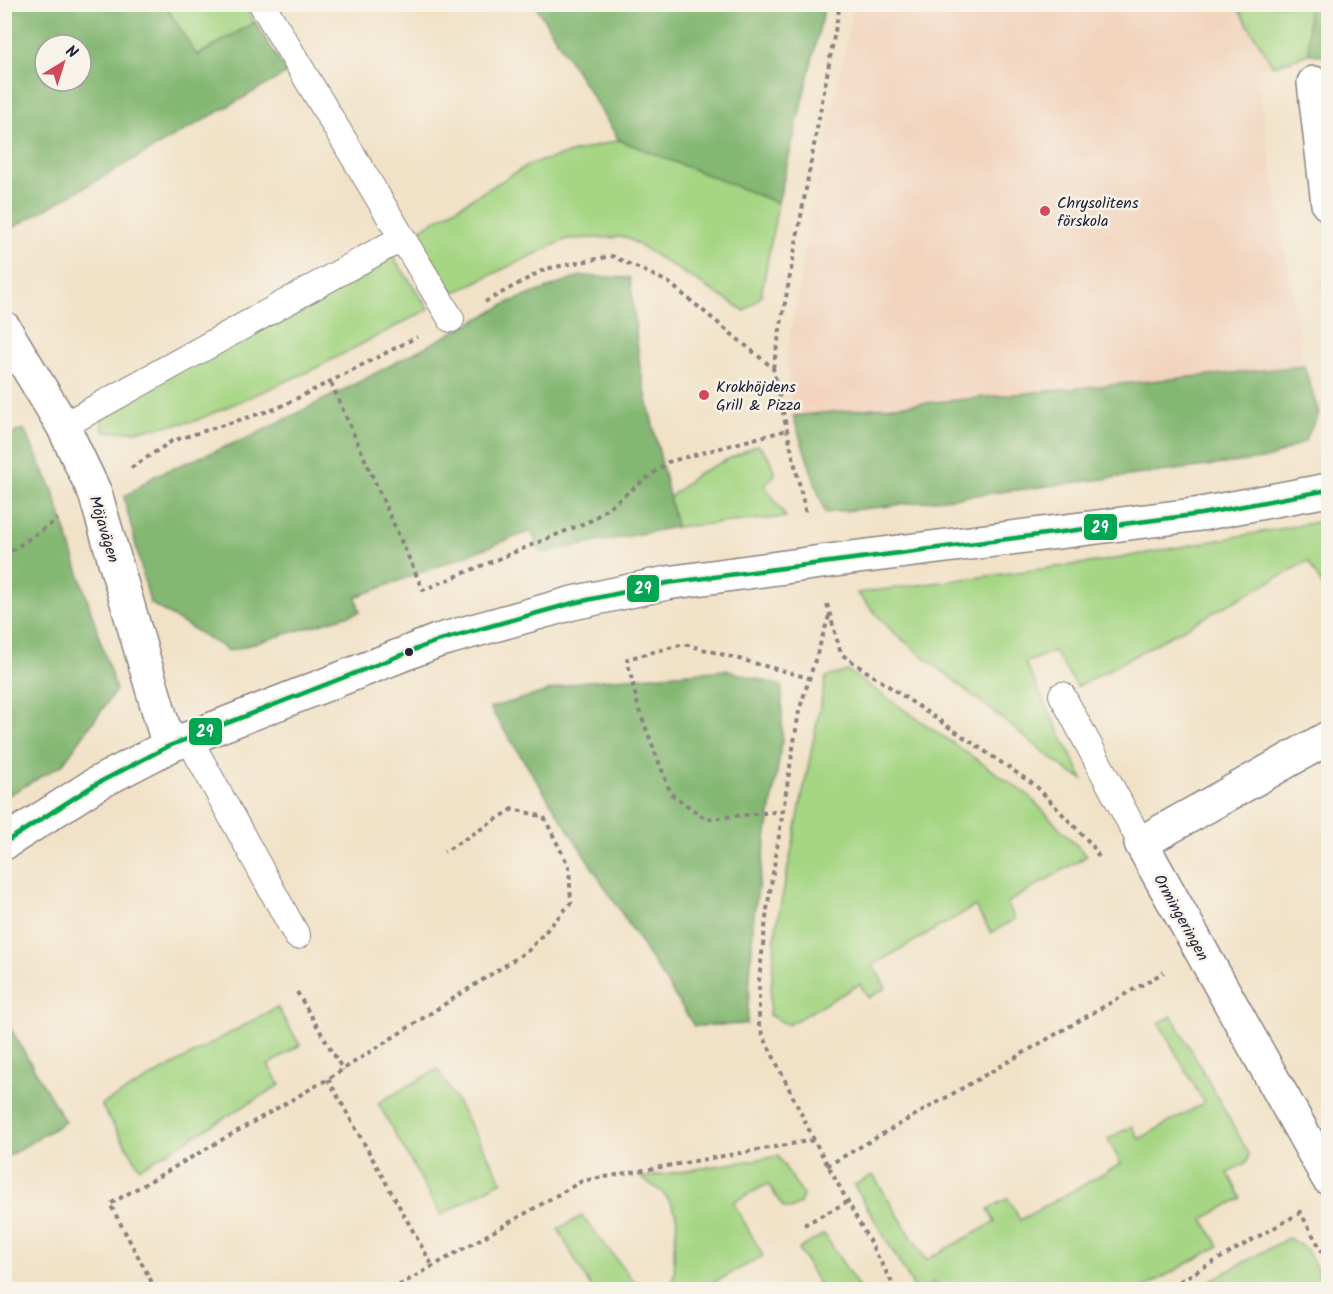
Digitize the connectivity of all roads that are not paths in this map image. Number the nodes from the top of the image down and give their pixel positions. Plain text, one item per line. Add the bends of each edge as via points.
1 (262, 4) edge
2 (1314, 82) dead end
3 (1329, 204) edge
4 (402, 238) junction
5 (451, 319) road end
6 (4, 328) edge
7 (63, 426) junction
8 (1329, 490) edge
9 (1062, 695) dead end
10 (1329, 738) edge
11 (179, 743) junction
12 (4, 843) edge
13 (1141, 843) junction
14 (297, 936) dead end
15 (1329, 1178) edge

1 - 4 lane
2 - 3 street
4 - 5 lane
4 - 7 lane
6 - 7 street, Möjavägen
7 - 11 street, Möjavägen via 95,493
8 - 11 street, bridge via 1201,514 667,583 573,603 449,638
9 - 13 lane
10 - 13 street
11 - 12 street via 96,784
11 - 14 lane
13 - 15 street, Ormingeringen

